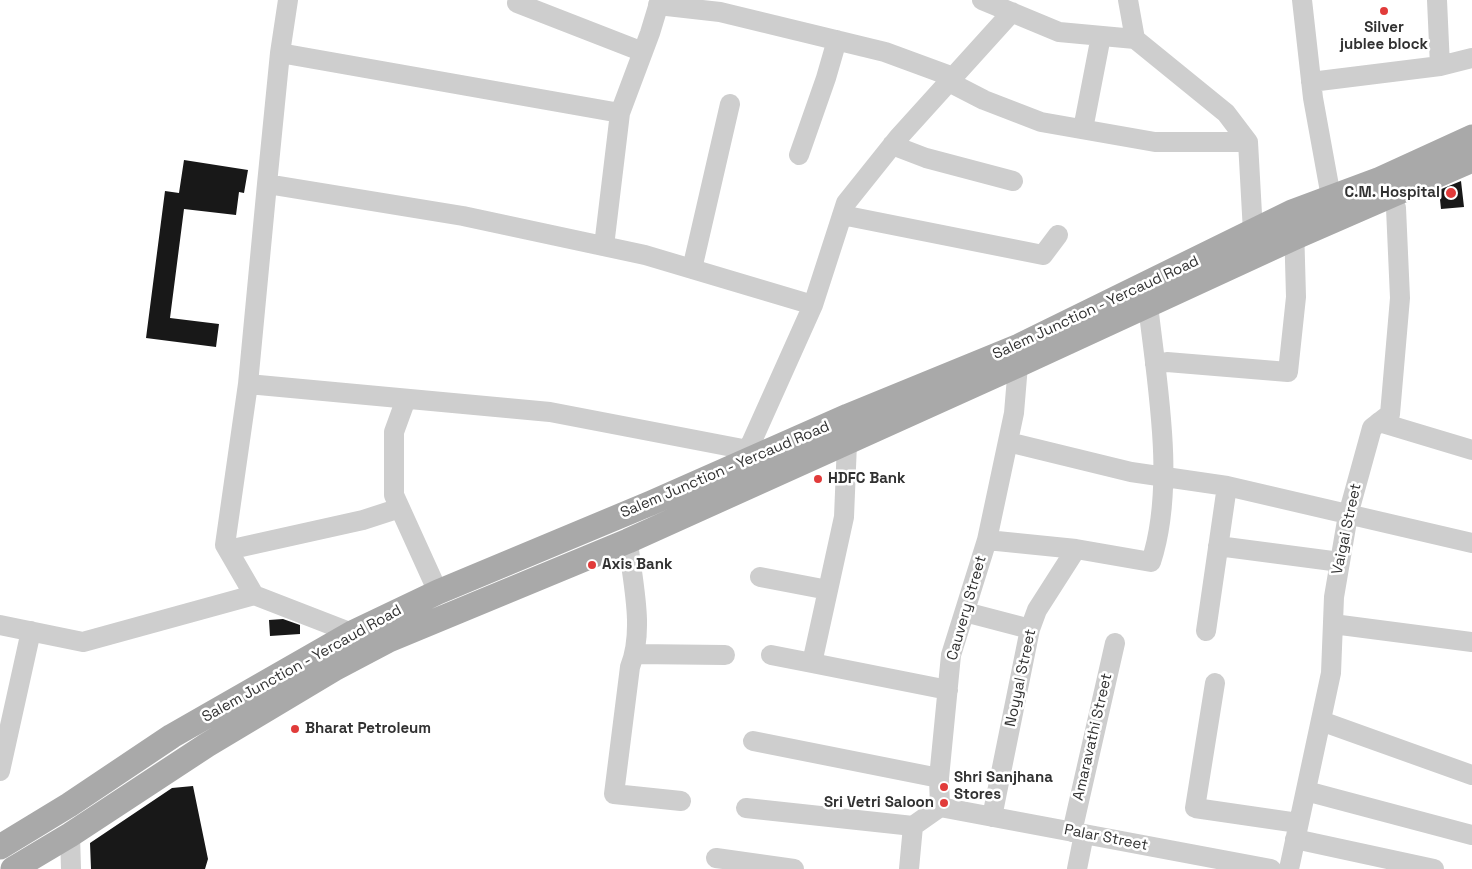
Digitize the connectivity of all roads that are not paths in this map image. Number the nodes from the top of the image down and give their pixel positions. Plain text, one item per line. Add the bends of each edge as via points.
1 (288, 0) edge
2 (982, 0) edge
3 (1128, 0) edge
4 (1302, 0) edge
5 (1437, 0) edge
6 (659, 3) edge
7 (517, 4) dead end
8 (1012, 12) junction
9 (1101, 36) junction
10 (1135, 39) junction
11 (837, 40) junction
12 (643, 52) junction
13 (280, 53) junction
14 (1472, 58) edge
15 (1440, 66) junction
16 (951, 79) junction
17 (1311, 82) junction
18 (730, 104) dead end
19 (620, 112) junction
20 (1083, 129) junction
21 (1472, 137) edge
22 (1248, 142) junction
23 (892, 145) junction
24 (799, 155) dead end
25 (1472, 160) edge
26 (1013, 181) dead end
27 (267, 184) junction
28 (1331, 197) junction
29 (1391, 197) junction
30 (1292, 212) junction
31 (842, 215) junction
32 (1252, 232) junction
33 (1058, 235) dead end
34 (1296, 237) junction
35 (604, 246) junction
36 (692, 269) junction
37 (813, 305) junction
38 (1148, 305) junction
39 (1155, 364) junction
40 (1018, 365) junction
41 (248, 384) junction
42 (406, 399) junction
43 (1379, 422) junction
44 (1008, 442) junction
45 (847, 443) junction
46 (1472, 450) edge
47 (769, 455) junction
48 (1165, 476) junction
49 (1226, 486) junction
50 (400, 508) junction
51 (1348, 515) junction
52 (987, 540) junction
53 (628, 541) junction
54 (1472, 543) edge
55 (1218, 546) junction
56 (1076, 549) junction
57 (228, 550) junction
58 (1340, 562) junction
59 (760, 577) dead end
60 (828, 590) junction
61 (438, 592) junction
62 (254, 595) junction
63 (964, 612) junction
64 (1333, 624) junction
65 (0, 625) edge
66 (1030, 629) junction
67 (31, 631) junction
68 (1206, 631) dead end
69 (1472, 642) edge
70 (1115, 643) dead end
71 (356, 644) junction
72 (635, 654) junction
73 (725, 655) dead end
74 (771, 655) dead end
75 (812, 663) junction
76 (1215, 683) dead end
77 (948, 690) junction
78 (1321, 721) junction
79 (753, 741) dead end
80 (0, 771) edge
81 (1472, 775) edge
82 (938, 778) junction
83 (1306, 791) junction
84 (681, 801) dead end
85 (940, 807) junction
86 (746, 808) dead end
87 (992, 817) junction
88 (913, 826) junction
89 (1296, 831) junction
90 (1078, 833) junction
91 (70, 835) junction
92 (1472, 835) edge
93 (0, 847) edge
94 (716, 858) dead end
95 (1190, 862) edge
96 (13, 869) edge
97 (71, 869) edge
98 (794, 869) edge
99 (909, 869) edge
100 (1077, 869) edge
101 (1271, 869) edge
102 (1289, 869) edge
103 (1434, 869) edge

1 - 13 street
2 - 8 street
3 - 10 street
4 - 17 street
5 - 15 street
6 - 11 street via 720,12
6 - 12 street
7 - 12 street
8 - 9 street via 1059,32
8 - 16 street
9 - 10 street
9 - 20 street
10 - 22 street via 1226,114
11 - 16 street via 885,52
11 - 24 street
12 - 19 street
13 - 19 street
13 - 27 street
14 - 15 street
15 - 17 street
16 - 20 street via 984,100 1042,122
16 - 23 street
17 - 28 street
18 - 36 street
19 - 35 street
20 - 22 street via 1155,142
21 - 28 main road, Salem Junction - Yercaud Road via 1378,180
22 - 32 street
23 - 26 street via 926,158
23 - 31 street via 846,203
25 - 29 main road
27 - 35 street via 463,216
27 - 41 street
28 - 30 main road, Salem Junction - Yercaud Road
29 - 34 main road
29 - 43 street, Vaigai Street via 1396,208 1400,298 1390,414
30 - 32 main road, Salem Junction - Yercaud Road
30 - 34 street
31 - 33 street via 1043,255
31 - 37 street
32 - 47 main road, Salem Junction - Yercaud Road via 1020,346 848,416
34 - 38 main road
34 - 39 street via 1296,297 1288,372 1167,362
35 - 36 street
36 - 37 street
37 - 47 street
38 - 39 street
38 - 40 main road
39 - 48 street
40 - 44 street, Cauvery Street
40 - 45 main road
41 - 42 street
41 - 57 street via 225,545
42 - 47 street via 550,412
42 - 50 street via 394,432 394,494
43 - 46 street
43 - 51 street, Vaigai Street via 1372,428
44 - 48 street via 1131,472
44 - 52 street, Cauvery Street
45 - 47 main road
45 - 60 street via 844,517
47 - 53 main road
47 - 61 main road, Salem Junction - Yercaud Road
48 - 49 street
48 - 56 street via 1156,547 1151,562
49 - 51 street
49 - 55 street
50 - 57 street via 363,520
50 - 61 street
51 - 54 street
51 - 58 street, Vaigai Street
52 - 56 street
52 - 63 street, Cauvery Street
53 - 71 main road via 389,640
53 - 72 street via 636,616
55 - 58 street
55 - 68 street
56 - 66 street, Noyyal Street via 1038,610
57 - 62 street
58 - 64 street, Vaigai Street
59 - 60 street
60 - 75 street
61 - 71 main road, Salem Junction - Yercaud Road
62 - 67 street via 83,642
62 - 71 street
63 - 66 street
63 - 77 street, Cauvery Street via 951,655
64 - 69 street
64 - 78 street, Vaigai Street via 1331,673
65 - 67 street
66 - 87 street, Noyyal Street
67 - 80 street
70 - 90 street, Amaravathi Street
71 - 91 main road
71 - 93 main road, Salem Junction - Yercaud Road via 172,736
72 - 73 street
72 - 84 street via 630,667 614,794
74 - 75 street
75 - 77 street
76 - 89 street via 1195,808
77 - 82 street, Cauvery Street
78 - 81 street
78 - 83 street, Vaigai Street
79 - 82 street
82 - 85 street, Cauvery Street
83 - 89 street, Vaigai Street
83 - 92 street
85 - 87 street, Palar Street
85 - 88 street
86 - 88 street
87 - 90 street, Palar Street
88 - 99 street
89 - 102 street, Vaigai Street
89 - 103 street
90 - 95 street, Palar Street
90 - 100 street, Amaravathi Street
91 - 96 main road
91 - 97 street
94 - 98 street
95 - 101 street, Palar Street

